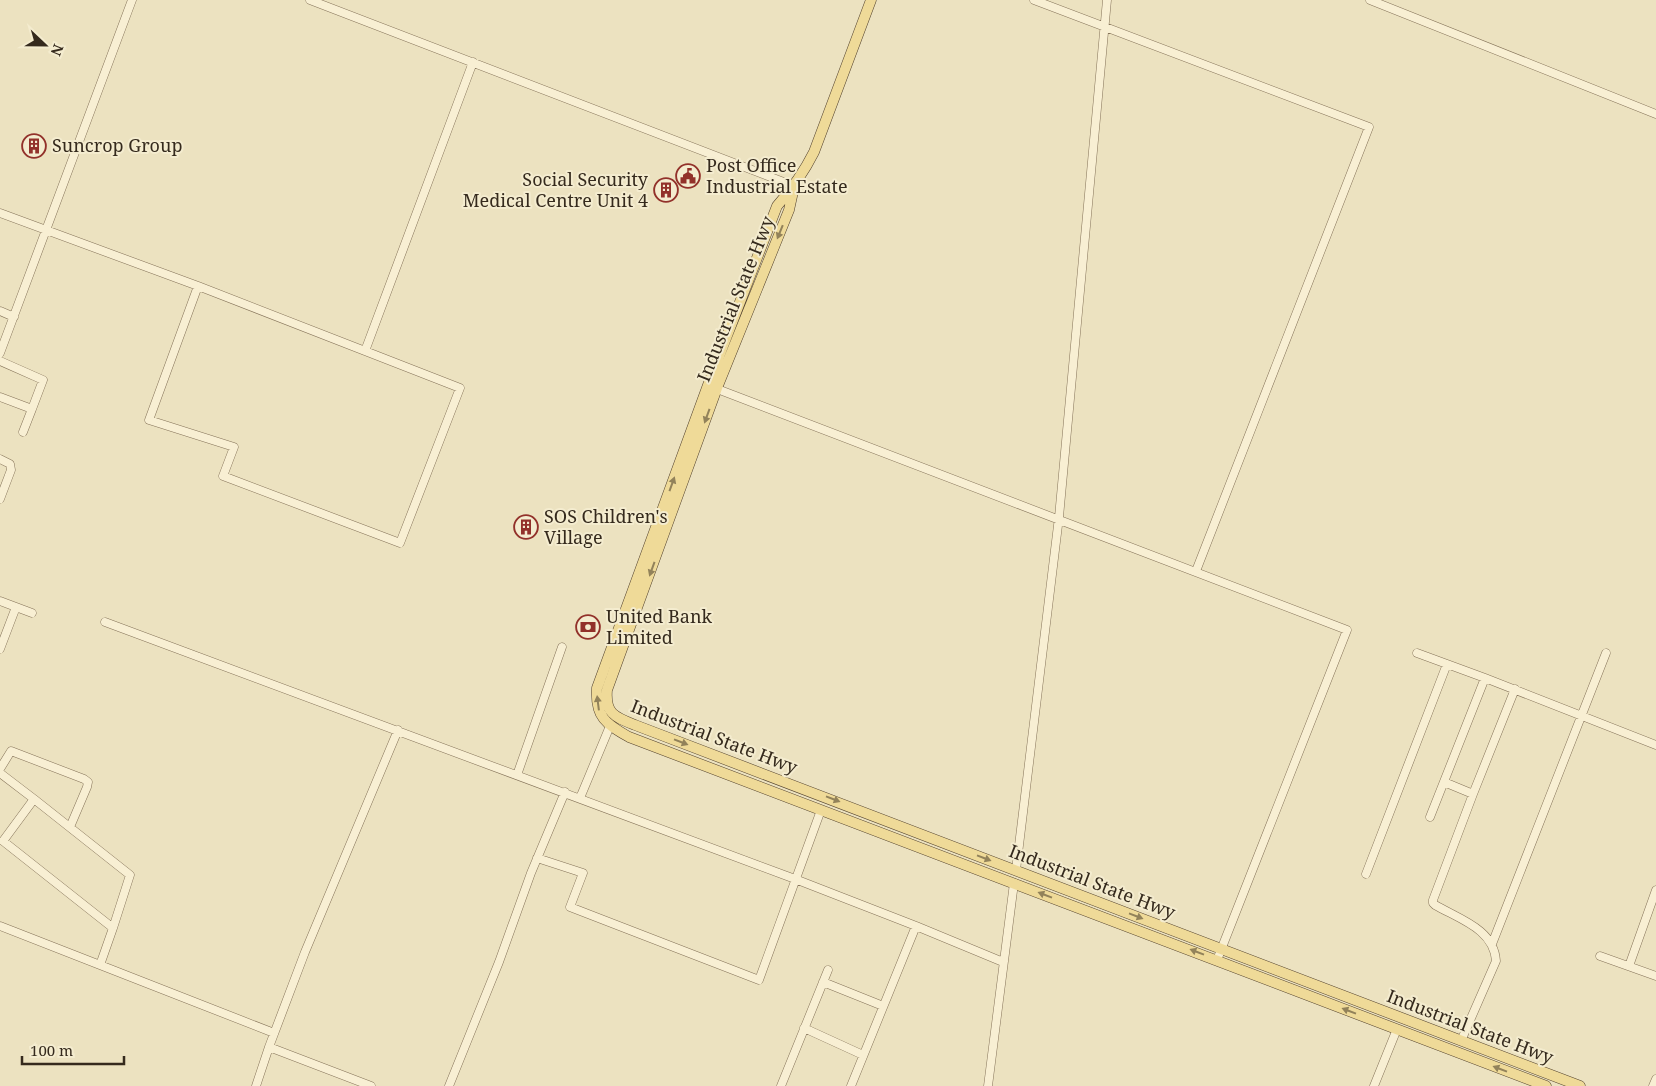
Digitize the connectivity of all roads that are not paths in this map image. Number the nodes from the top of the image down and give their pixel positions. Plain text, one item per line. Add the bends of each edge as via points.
1 (132, 0) edge
2 (310, 0) edge
3 (871, 0) edge
4 (1034, 0) edge
5 (1107, 0) edge
6 (1370, 0) edge
7 (1105, 26) junction
8 (473, 62) junction
9 (1656, 114) edge
10 (794, 186) junction
11 (0, 213) edge
12 (46, 231) junction
13 (198, 286) junction
14 (0, 311) edge
15 (14, 317) junction
16 (365, 351) junction
17 (0, 353) edge
18 (0, 361) edge
19 (712, 387) junction
20 (0, 397) edge
21 (32, 409) junction
22 (23, 432) dead end
23 (0, 459) edge
24 (0, 498) edge
25 (1059, 520) junction
26 (1196, 571) junction
27 (0, 601) edge
28 (16, 607) junction
29 (32, 613) dead end
30 (105, 622) dead end
31 (562, 647) dead end
32 (0, 649) edge
33 (1416, 653) dead end
34 (1606, 653) dead end
35 (1447, 664) junction
36 (1485, 678) junction
37 (1515, 689) junction
38 (1581, 716) junction
39 (610, 726) junction
40 (398, 730) junction
41 (1656, 745) edge
42 (0, 771) edge
43 (517, 775) junction
44 (1444, 782) junction
45 (565, 792) junction
46 (1473, 794) junction
47 (580, 798) junction
48 (34, 799) junction
49 (820, 810) junction
50 (1430, 817) dead end
51 (70, 827) junction
52 (1, 842) edge
53 (960, 848) junction
54 (537, 858) junction
55 (955, 861) junction
56 (1016, 870) junction
57 (1366, 874) dead end
58 (795, 879) junction
59 (1014, 883) junction
60 (1656, 890) edge
61 (1077, 893) junction
62 (1072, 905) junction
63 (0, 926) edge
64 (916, 926) junction
65 (113, 928) junction
66 (1492, 944) junction
67 (1222, 949) junction
68 (1600, 956) dead end
69 (1218, 960) junction
70 (1003, 962) junction
71 (100, 965) junction
72 (1628, 966) junction
73 (828, 970) dead end
74 (1656, 976) edge
75 (823, 982) junction
76 (883, 1006) junction
77 (804, 1028) junction
78 (1397, 1029) junction
79 (274, 1033) junction
80 (1462, 1041) junction
81 (269, 1047) junction
82 (863, 1055) junction
83 (1656, 1079) edge
84 (781, 1084) edge
85 (256, 1086) edge
86 (370, 1086) edge
87 (449, 1086) edge
88 (792, 1086) edge
89 (851, 1086) edge
90 (988, 1086) edge
91 (1374, 1086) edge
92 (1546, 1086) edge
93 (1580, 1086) edge
94 (1653, 1086) edge

1 - 12 street
2 - 8 street
3 - 10 main road, Industrial State Hwy via 814,152
4 - 7 street
5 - 7 street
6 - 9 street
7 - 25 street
7 - 26 street via 1369,127
8 - 10 street
8 - 16 street
10 - 19 main road, Industrial State Hwy via 789,210
11 - 12 street
12 - 13 street
12 - 15 street
13 - 16 street
13 - 16 street via 149,420 234,447 224,476 400,543 460,388
14 - 15 street
15 - 17 street
18 - 21 street via 43,380
19 - 25 street
39 -> 19 main road, Industrial State Hwy via 598,711 598,688
19 -> 53 main road, Industrial State Hwy via 607,690 608,707 617,718
20 - 21 street
21 - 22 street
23 - 24 street via 10,464 11,470
25 - 26 street
25 - 56 street
26 - 67 street via 1347,630
27 - 28 street
28 - 29 street
28 - 32 street
30 - 40 street
31 - 43 street
33 - 35 street
34 - 38 street
35 - 36 street
35 - 57 street
36 - 37 street
36 - 44 street
37 - 38 street
37 - 46 street
38 - 41 street
38 - 66 street
39 - 47 street
39 - 49 main road, Industrial State Hwy via 629,737
40 - 43 street
40 - 79 street
42 - 48 street
42 - 51 street via 11,751 88,782
43 - 45 street
44 - 46 street
44 - 50 street
45 - 47 street
45 - 54 street
46 - 66 street via 1433,903 1479,929
47 - 58 street
48 - 51 street
48 - 52 street
49 - 55 main road, Industrial State Hwy
49 - 58 street
51 - 65 street via 130,875
52 - 65 street
53 - 55 main road
53 -> 56 main road, Industrial State Hwy
54 - 58 street via 583,873 570,907 759,980
54 - 87 street
55 - 59 main road, Industrial State Hwy
56 - 61 main road, Industrial State Hwy
58 - 64 street
62 -> 59 main road, Industrial State Hwy
59 - 70 street
60 - 72 street
61 - 62 main road
61 -> 67 main road, Industrial State Hwy
69 -> 62 main road, Industrial State Hwy
63 - 71 street
64 - 70 street
64 - 76 street
65 - 71 street
66 - 80 street via 1496,961
67 - 69 street
67 - 80 main road, Industrial State Hwy
68 - 72 street
78 -> 69 main road, Industrial State Hwy
70 - 90 street
71 - 79 street
72 - 74 street
73 - 75 street
75 - 76 street
75 - 77 street
76 - 82 street
77 - 82 street
77 - 84 street
78 - 91 street
92 -> 78 main road, Industrial State Hwy
79 - 81 street
80 - 93 main road, Industrial State Hwy
81 - 85 street
81 - 86 street
82 - 89 street
83 - 94 street
84 - 88 street

